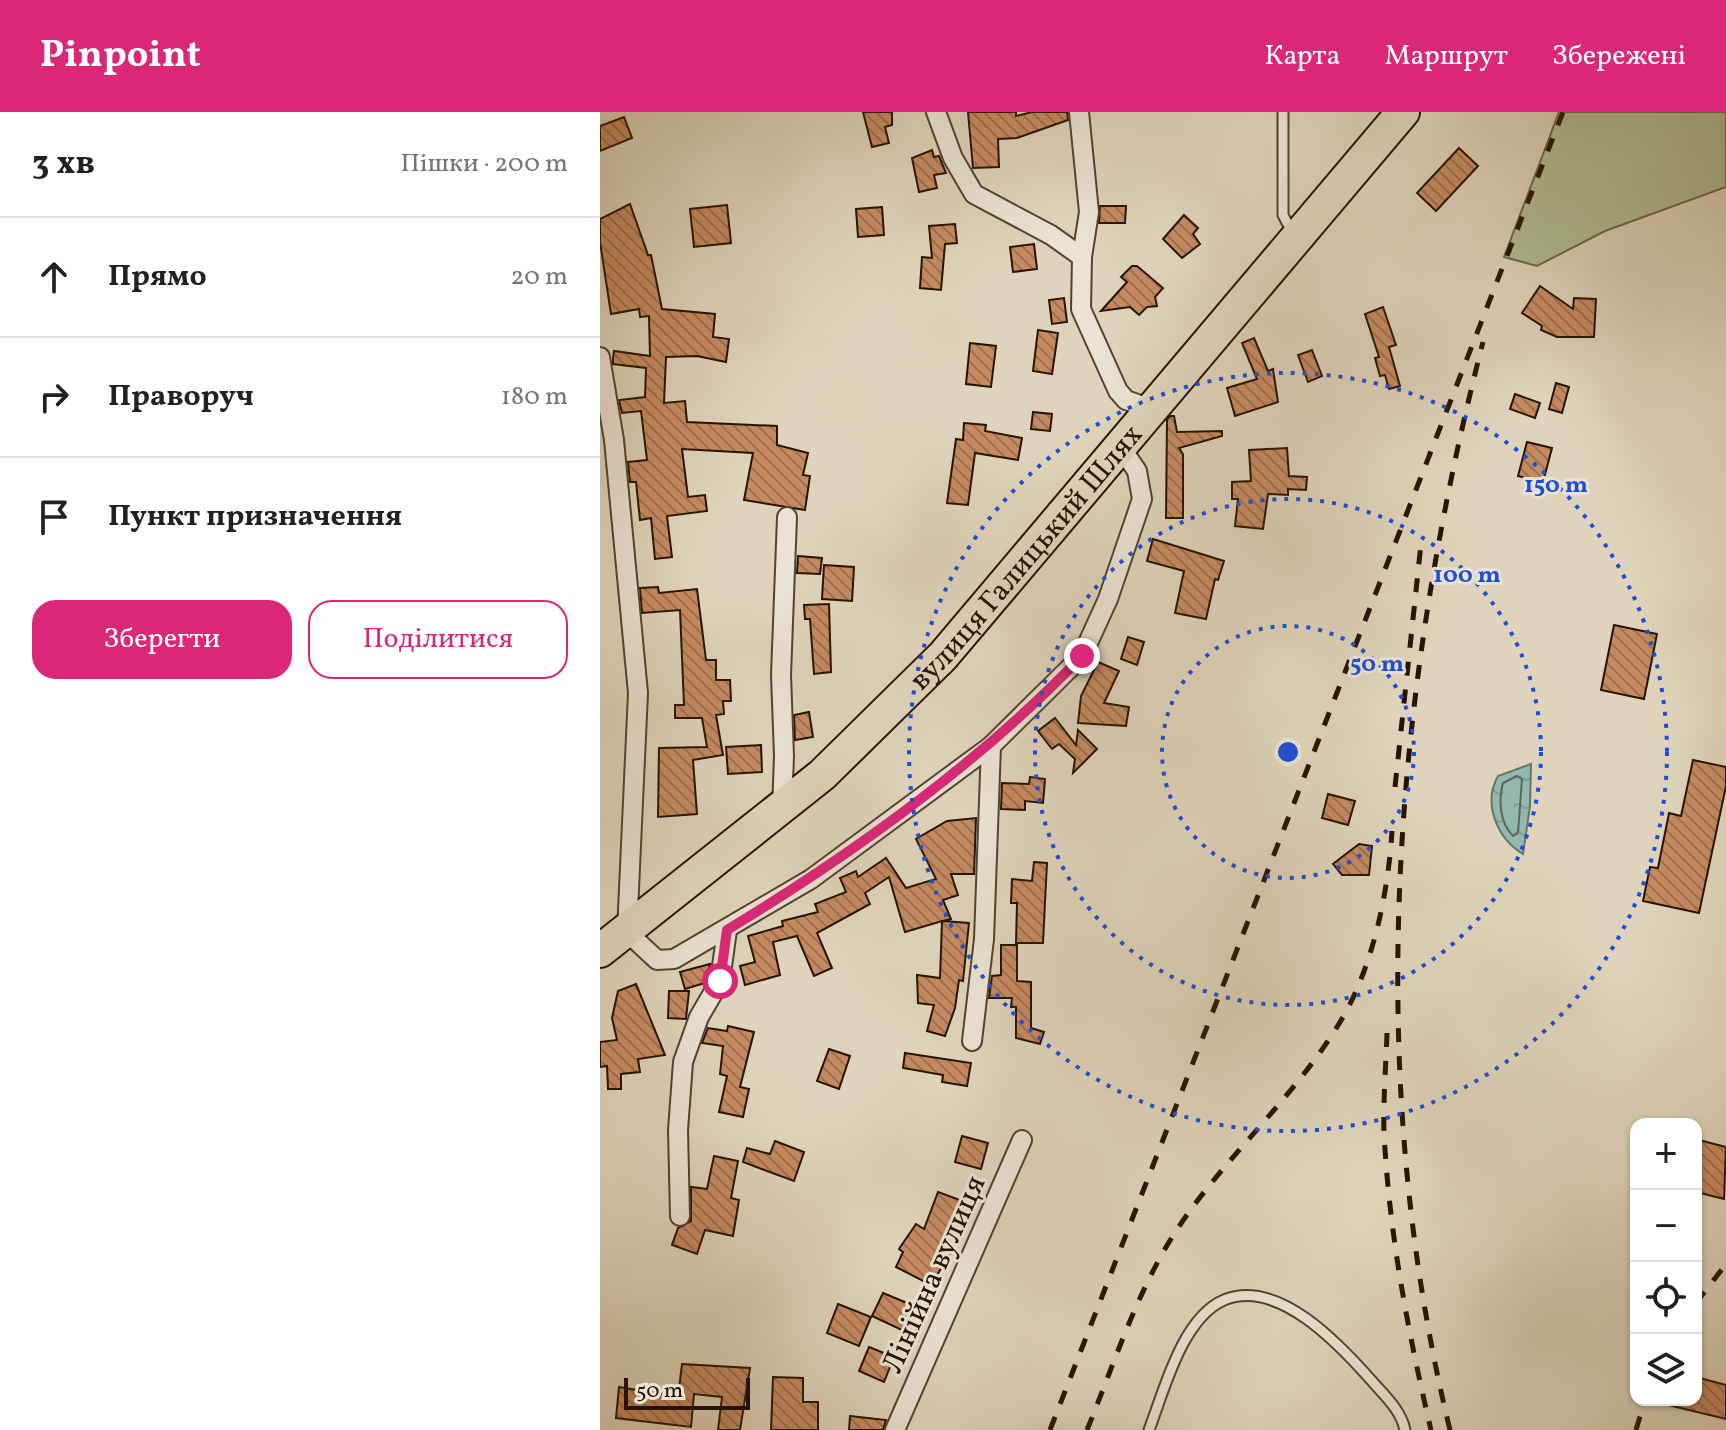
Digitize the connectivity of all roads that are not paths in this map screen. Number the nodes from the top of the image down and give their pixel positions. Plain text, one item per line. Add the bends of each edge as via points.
1 (936, 112) edge
2 (1079, 112) edge
3 (1283, 112) edge
4 (1403, 112) edge
5 (1295, 238) junction
6 (1082, 257) junction
7 (600, 357) edge
8 (1154, 410) junction
9 (1122, 449) junction
10 (787, 517) dead end
11 (991, 746) junction
12 (782, 809) junction
13 (727, 930) junction
14 (627, 932) junction
15 (600, 951) edge
16 (972, 1041) dead end
17 (1022, 1140) dead end
18 (680, 1216) dead end
19 (895, 1430) edge
20 (1149, 1430) edge
21 (1405, 1430) edge

1 - 6 street via 974,194
2 - 6 street via 1089,212
3 - 5 lane via 1283,215
4 - 5 highway, вулиця Галицький Шлях
5 - 8 highway, вулиця Галицький Шлях
6 - 8 street via 1081,309 1109,377 1126,400
7 - 14 street via 614,440 638,693
8 - 9 highway, вулиця Галицький Шлях
9 - 11 street via 1137,471 1142,499 1108,599 1082,656
9 - 12 highway, вулиця Галицький Шлях via 943,656 871,730
10 - 12 street
11 - 13 street via 811,879
11 - 16 street via 984,939
12 - 14 highway, вулиця Галицький Шлях
13 - 14 street via 674,959 657,960
13 - 18 street via 720,981 699,1017 683,1062
14 - 15 highway, вулиця Галицький Шлях
17 - 19 street, Лінійна вулиця
20 - 21 lane via 1186,1334 1222,1301 1250,1295 1292,1309 1335,1339 1403,1418

